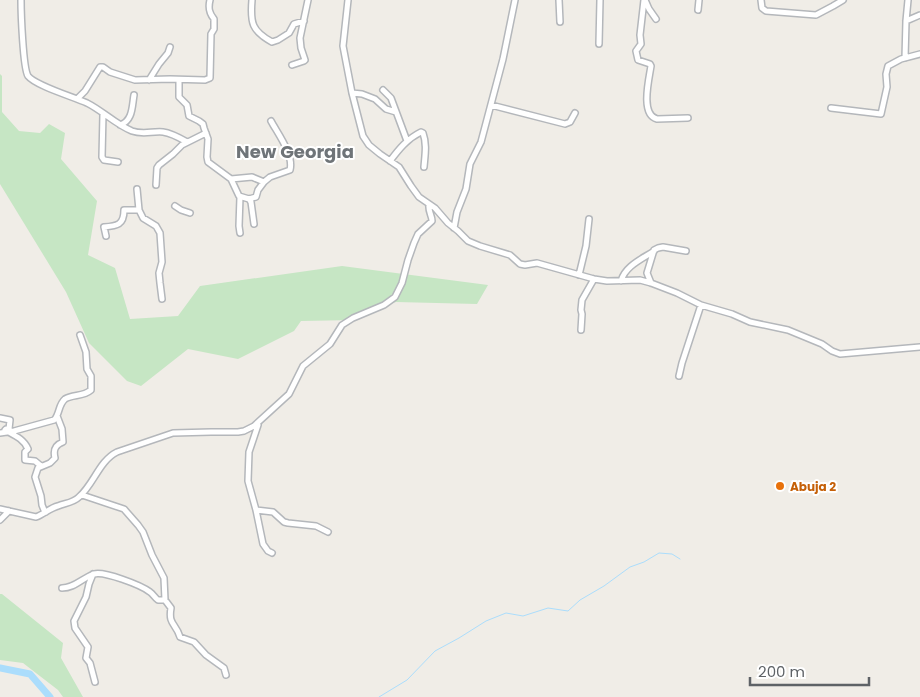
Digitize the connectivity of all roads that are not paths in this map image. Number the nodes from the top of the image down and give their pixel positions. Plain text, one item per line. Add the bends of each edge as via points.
1 (21, 0) edge
2 (210, 0) edge
3 (252, 0) edge
4 (308, 0) edge
5 (348, 0) edge
6 (515, 0) edge
7 (559, 0) edge
8 (600, 0) edge
9 (645, 0) edge
10 (699, 0) edge
11 (761, 0) edge
12 (842, 0) edge
13 (908, 0) edge
14 (698, 10) dead end
15 (920, 15) edge
16 (656, 19) dead end
17 (304, 21) junction
18 (906, 21) junction
19 (560, 22) dead end
20 (599, 44) dead end
21 (170, 47) dead end
22 (920, 54) edge
23 (905, 58) junction
24 (292, 65) dead end
25 (149, 80) junction
26 (179, 80) junction
27 (383, 90) dead end
28 (352, 93) junction
29 (134, 94) dead end
30 (77, 99) junction
31 (491, 104) junction
32 (830, 108) dead end
33 (396, 112) junction
34 (575, 113) dead end
35 (103, 114) junction
36 (688, 118) dead end
37 (271, 121) dead end
38 (120, 125) junction
39 (206, 133) junction
40 (407, 141) junction
41 (188, 142) junction
42 (390, 161) junction
43 (118, 162) dead end
44 (424, 167) dead end
45 (231, 179) junction
46 (264, 182) junction
47 (156, 185) dead end
48 (137, 188) dead end
49 (240, 197) junction
50 (249, 199) junction
51 (429, 204) junction
52 (176, 206) dead end
53 (139, 210) junction
54 (190, 214) dead end
55 (589, 219) dead end
56 (254, 224) dead end
57 (454, 228) junction
58 (240, 233) dead end
59 (106, 236) dead end
60 (654, 250) junction
61 (686, 251) dead end
62 (647, 273) junction
63 (579, 275) junction
64 (594, 279) junction
65 (621, 280) junction
66 (640, 280) junction
67 (651, 284) junction
68 (162, 299) dead end
69 (701, 305) junction
70 (582, 330) dead end
71 (80, 335) dead end
72 (920, 348) edge
73 (679, 376) dead end
74 (57, 416) junction
75 (0, 418) edge
76 (261, 421) junction
77 (7, 431) junction
78 (0, 433) edge
79 (40, 466) junction
80 (82, 495) junction
81 (0, 509) edge
82 (256, 510) junction
83 (9, 511) junction
84 (46, 512) junction
85 (0, 520) edge
86 (328, 532) dead end
87 (272, 553) dead end
88 (93, 574) junction
89 (62, 588) dead end
90 (165, 600) junction
91 (226, 675) dead end
92 (95, 682) dead end

1 - 30 street via 28,76
2 - 26 street via 214,30 211,34 210,78
3 - 17 street via 254,27 272,42 289,33 294,24
4 - 17 street
5 - 28 street via 343,42
6 - 31 street
7 - 19 street
8 - 20 street
9 - 16 street
9 - 36 street via 641,44 636,53 638,60 651,66 646,93 651,116 657,119
10 - 14 street
11 - 12 street via 766,11 816,15
13 - 18 street
15 - 18 street
17 - 24 street via 300,38 305,60
18 - 23 street
21 - 25 street
22 - 23 street
23 - 32 street via 892,63 887,69 881,114
25 - 26 street
25 - 30 street via 135,80 100,67
26 - 39 street via 179,98 187,105 189,116 203,124
27 - 33 street via 391,98
28 - 33 street via 375,99 386,109
28 - 42 street via 363,136 369,145
29 - 38 street via 130,118
30 - 35 street
31 - 34 street via 566,124
31 - 57 street via 480,147 469,167
33 - 40 street
35 - 38 street
35 - 43 street via 102,157
37 - 46 street via 286,147 291,168
38 - 41 street via 139,133 162,132
39 - 41 street
39 - 45 street via 208,162
40 - 42 street
40 - 44 street via 424,133
41 - 47 street via 159,165
42 - 51 street via 399,167 419,197
45 - 46 street via 252,177
45 - 49 street
46 - 50 street via 256,197
48 - 53 street
49 - 50 street
49 - 58 street
50 - 56 street
51 - 57 street
51 - 76 street via 432,221 418,234 395,297 342,325 330,344 303,366 288,394
52 - 54 street
53 - 59 street via 124,210 121,222 104,227
53 - 68 street via 160,233
55 - 63 street
57 - 63 street via 471,242 510,255 520,264 537,263
60 - 61 street via 663,247
60 - 62 street
60 - 65 street via 623,273
62 - 66 street
62 - 67 street
63 - 64 street
64 - 65 street
64 - 70 street via 582,300
65 - 66 street
66 - 67 street
67 - 69 street
69 - 72 street via 750,322 788,330 840,354
69 - 73 street
71 - 74 street via 91,376 91,390 65,400
74 - 77 street via 54,420
74 - 79 street via 63,442 55,449 52,462
75 - 77 street via 10,420
76 - 80 street via 244,431 173,433 117,452 106,460
76 - 82 street via 256,427 249,458 248,481
77 - 78 street
77 - 79 street via 28,449 24,460 35,461
79 - 84 street via 35,477
80 - 84 street
80 - 90 street via 124,510 143,532 164,578
81 - 83 street
82 - 86 street via 273,512 284,522 316,526
82 - 87 street via 263,544
83 - 84 street via 36,517
83 - 85 street
88 - 89 street via 70,588
88 - 90 street via 120,579 149,591 158,600
88 - 92 street via 74,621 88,647 86,658
90 - 91 street via 171,608 171,622 180,637 194,642 224,668

